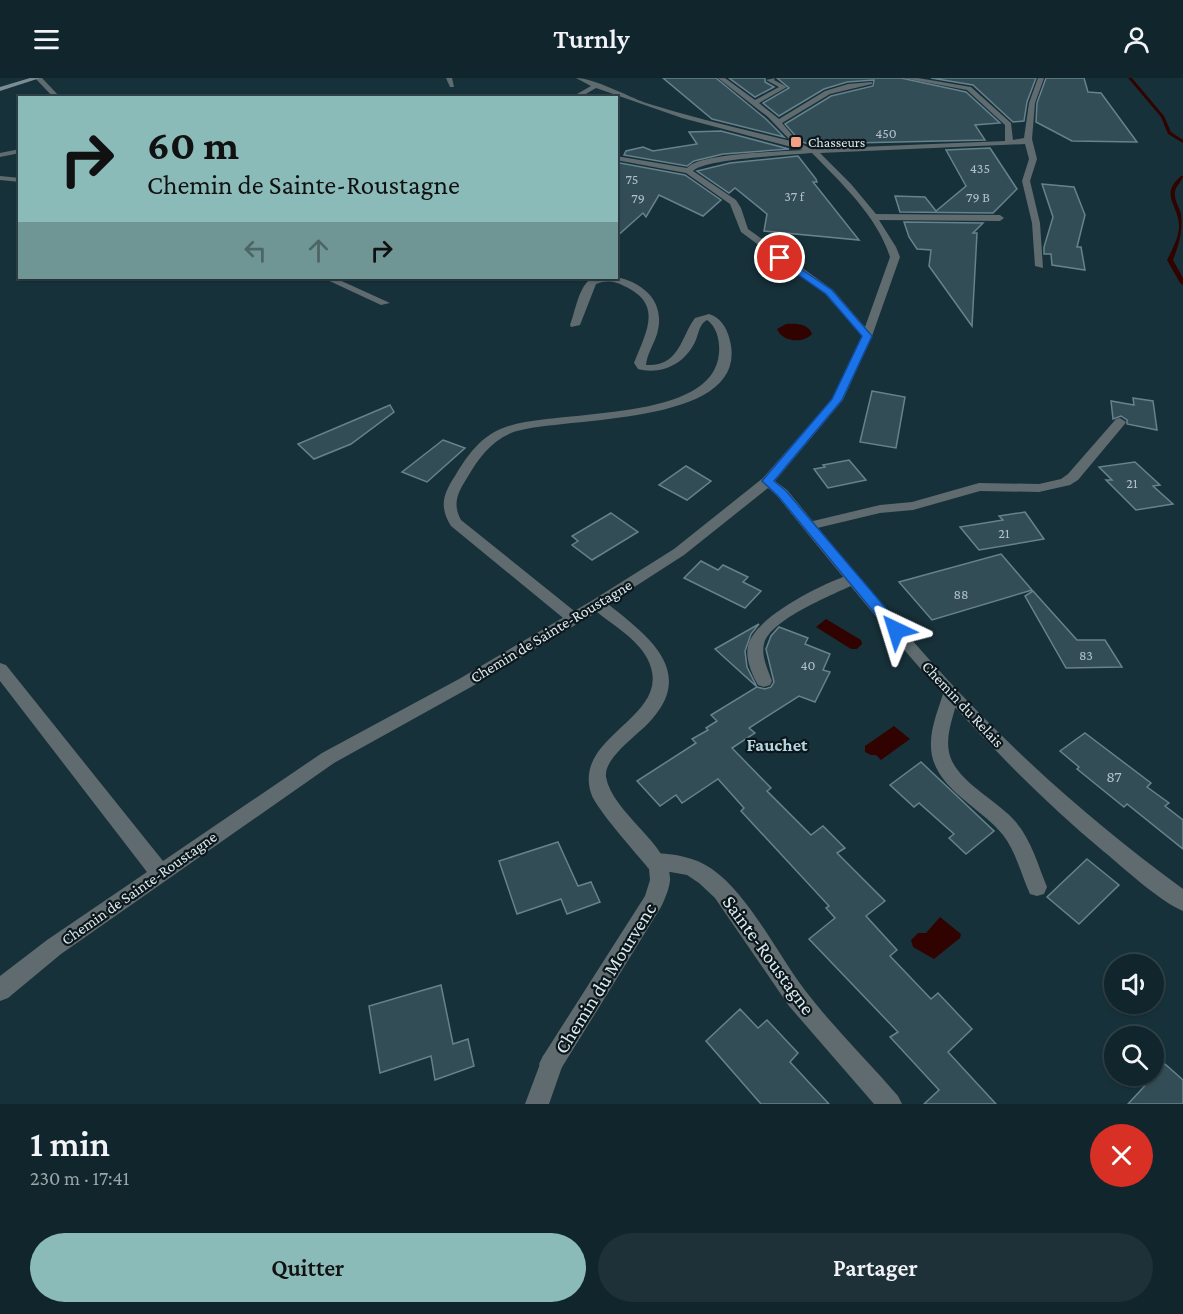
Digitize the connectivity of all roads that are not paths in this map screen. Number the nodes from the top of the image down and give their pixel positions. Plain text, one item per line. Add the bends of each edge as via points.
1 (37, 78) edge
2 (449, 78) edge
3 (579, 78) edge
4 (721, 78) edge
5 (772, 78) edge
6 (906, 78) edge
7 (972, 78) edge
8 (1041, 78) edge
9 (870, 83) dead end
10 (452, 86) dead end
11 (595, 86) junction
12 (969, 88) junction
13 (0, 89) edge
14 (737, 90) junction
15 (56, 96) edge
16 (577, 96) edge
17 (767, 97) junction
18 (754, 103) junction
19 (777, 122) junction
20 (1028, 139) junction
21 (796, 142) junction
22 (1010, 143) junction
23 (18, 150) edge
24 (813, 152) junction
25 (0, 155) edge
26 (618, 158) edge
27 (689, 171) junction
28 (0, 178) edge
29 (18, 180) edge
30 (872, 217) junction
31 (1000, 218) dead end
32 (1040, 266) dead end
33 (331, 279) edge
34 (598, 279) edge
35 (614, 279) edge
36 (385, 303) dead end
37 (575, 325) dead end
38 (867, 336) junction
39 (1120, 422) dead end
40 (768, 481) junction
41 (809, 526) junction
42 (852, 579) junction
43 (598, 604) junction
44 (573, 618) junction
45 (0, 669) edge
46 (764, 681) dead end
47 (951, 694) junction
48 (655, 862) junction
49 (160, 873) junction
50 (1037, 886) dead end
51 (1183, 901) edge
52 (0, 990) edge
53 (537, 1104) edge
54 (890, 1104) edge

1 - 13 street
1 - 15 street
2 - 10 street
3 - 11 street
4 - 14 street
5 - 17 street via 769,81 784,87
6 - 12 street
7 - 12 street
8 - 20 street via 1032,102
9 - 19 street via 825,93
11 - 16 street
11 - 21 street via 767,139
12 - 22 street via 1009,124
14 - 17 street
14 - 18 street
17 - 18 street
18 - 19 street
19 - 21 street
20 - 22 street
20 - 32 street via 1033,159 1026,182 1036,223
21 - 24 street, Chemin de Sainte-Roustagne
22 - 24 street
23 - 25 street
24 - 27 street via 717,159 694,165
24 - 30 street, Chemin de Sainte-Roustagne via 838,174
26 - 27 street
27 - 38 street via 733,202 744,230 829,292
28 - 29 street
30 - 31 street
30 - 38 street, Chemin de Sainte-Roustagne via 887,237 895,257
33 - 36 street
34 - 37 street via 591,284
35 - 44 street via 639,290 653,305 652,334 640,361 642,367 653,369 670,362 686,347 703,318 722,328 725,351 721,372 714,383 691,396 659,406 504,432 479,450 452,490 448,507 465,534
38 - 40 street, Chemin de Sainte-Roustagne via 837,400
39 - 41 street via 1065,482 1030,489 980,487 913,506 880,509
40 - 41 street, Chemin du Relais
40 - 43 street, Chemin de Sainte-Roustagne via 679,552
41 - 42 street, Chemin du Relais
42 - 46 street via 763,630 755,652
42 - 47 street, Chemin du Relais
43 - 44 street, Chemin de Sainte-Roustagne
43 - 48 street via 648,649 660,670 661,691 656,702 601,757 596,769 600,792
44 - 49 street, Chemin de Sainte-Roustagne via 328,758
45 - 49 street
47 - 50 street via 939,742 940,755 945,766 1013,833
47 - 51 street, Chemin du Relais via 1049,791
48 - 53 street, Chemin du Mourvenc via 660,880 656,895 551,1064
48 - 54 street, Sainte-Roustagne via 694,867 719,887 797,998
49 - 52 street, Chemin de Sainte-Roustagne

